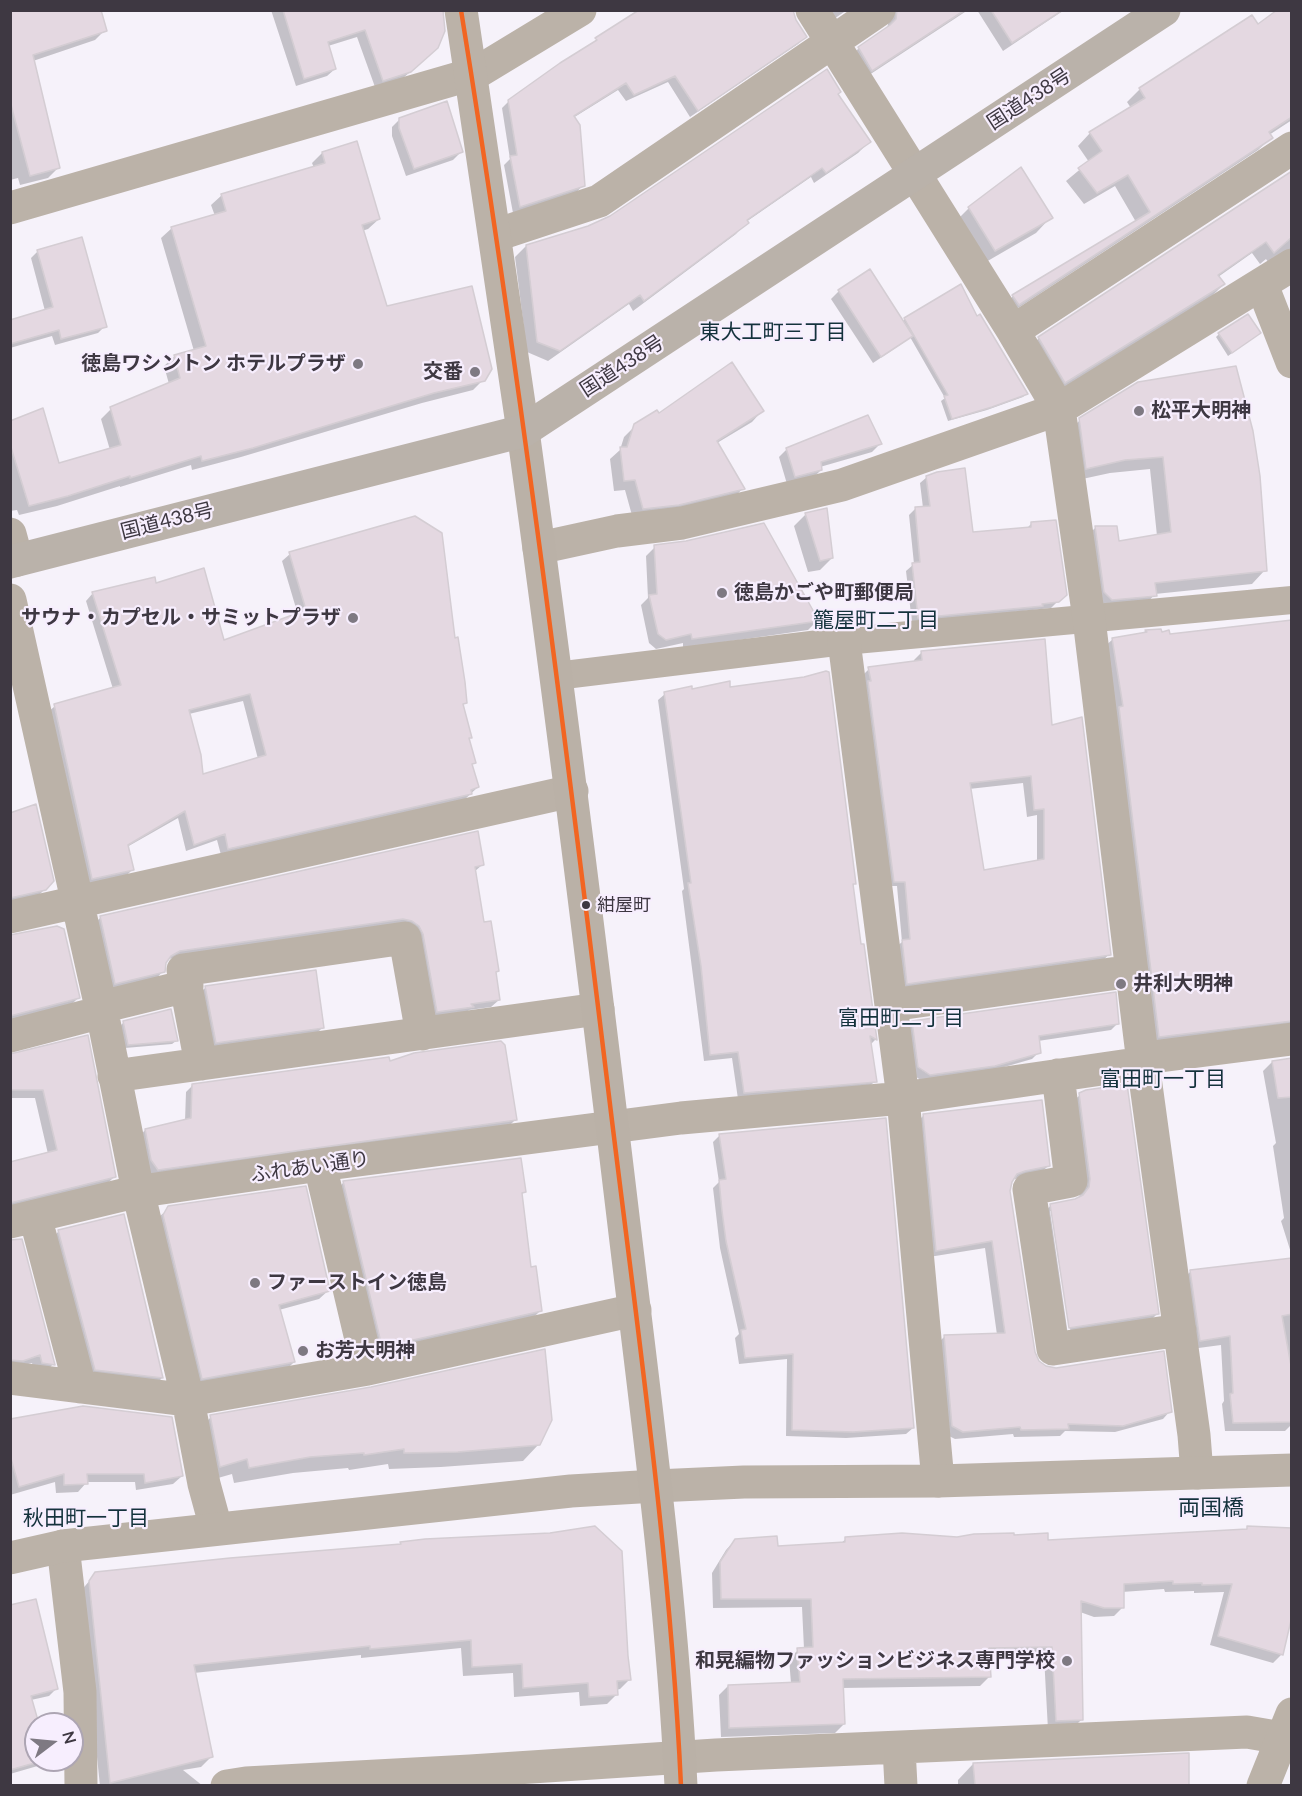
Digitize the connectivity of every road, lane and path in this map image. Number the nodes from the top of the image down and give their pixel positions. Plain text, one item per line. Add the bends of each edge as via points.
1 (461, 10) edge
2 (580, 10) edge
3 (812, 10) edge
4 (879, 10) edge
5 (1164, 10) edge
6 (832, 42) junction
7 (471, 73) junction
8 (1292, 148) edge
9 (915, 174) junction
10 (10, 208) edge
11 (496, 236) junction
12 (1292, 265) edge
13 (1262, 285) junction
14 (1013, 331) junction
15 (1292, 362) edge
16 (1059, 409) junction
17 (523, 430) junction
18 (539, 548) junction
19 (13, 552) edge
20 (10, 600) edge
21 (1292, 600) edge
22 (1089, 619) junction
23 (844, 641) junction
24 (556, 676) junction
25 (572, 791) junction
26 (78, 901) junction
27 (10, 917) edge
28 (1132, 971) junction
29 (187, 986) junction
30 (891, 1005) junction
31 (598, 1009) junction
32 (102, 1010) junction
33 (422, 1034) junction
34 (10, 1036) edge
35 (1292, 1039) edge
36 (1143, 1063) junction
37 (201, 1064) junction
38 (1058, 1075) junction
39 (114, 1076) junction
40 (903, 1098) junction
41 (612, 1127) junction
42 (320, 1165) junction
43 (138, 1191) junction
44 (23, 1220) edge
45 (635, 1310) junction
46 (1180, 1330) junction
47 (368, 1369) junction
48 (10, 1378) edge
49 (80, 1387) junction
50 (188, 1400) junction
51 (1292, 1470) edge
52 (1197, 1473) junction
53 (938, 1481) junction
54 (656, 1486) junction
55 (216, 1528) junction
56 (63, 1546) junction
57 (10, 1558) edge
58 (1287, 1726) edge
59 (898, 1748) junction
60 (680, 1772) edge
61 (415, 1779) edge
62 (240, 1784) edge
63 (81, 1785) edge
64 (901, 1785) edge
65 (1263, 1785) edge

1 - 7 street
2 - 7 street
3 - 6 street
4 - 6 street
5 - 9 highway, 国道438号
6 - 9 street
6 - 11 street via 599,201
7 - 10 street
7 - 11 street
8 - 14 street
9 - 14 street
9 - 17 highway, 国道438号
11 - 17 street
12 - 13 street
13 - 15 street
13 - 16 street
14 - 16 street
16 - 18 street via 842,485 681,523 616,531
16 - 22 street
17 - 18 main road
17 - 19 highway, 国道438号
18 - 24 main road
20 - 26 street
21 - 22 street
22 - 23 street
22 - 28 street
23 - 24 street
23 - 30 street
24 - 25 main road
25 - 26 street
25 - 31 main road
26 - 27 street
26 - 32 street
28 - 30 street
28 - 36 street
29 - 32 street
29 - 33 street via 183,970 405,938
29 - 37 street
30 - 40 street
31 - 33 street
31 - 41 main road
32 - 34 street
32 - 39 street
33 - 37 street
35 - 36 street, ふれあい通り via 1161,1056
36 - 38 street, ふれあい通り
36 - 46 street
37 - 39 street
38 - 40 street, ふれあい通り
38 - 46 street via 1071,1181 1029,1189 1053,1349
39 - 43 street
40 - 41 street, ふれあい通り
40 - 53 street
41 - 42 street, ふれあい通り
41 - 45 main road
42 - 43 street, ふれあい通り
42 - 47 street
43 - 44 street, ふれあい通り
43 - 50 street
44 - 49 street
45 - 47 street
45 - 54 main road
46 - 52 street
47 - 50 street
48 - 49 street
49 - 50 street
50 - 55 street
51 - 52 street
52 - 53 street
53 - 54 street
54 - 55 street via 571,1491
54 - 60 main road
55 - 56 street
56 - 57 street
56 - 63 street via 81,1692
58 - 59 street via 1247,1732
58 - 65 street
59 - 60 street
59 - 64 street
60 - 61 street via 470,1771
61 - 62 street

